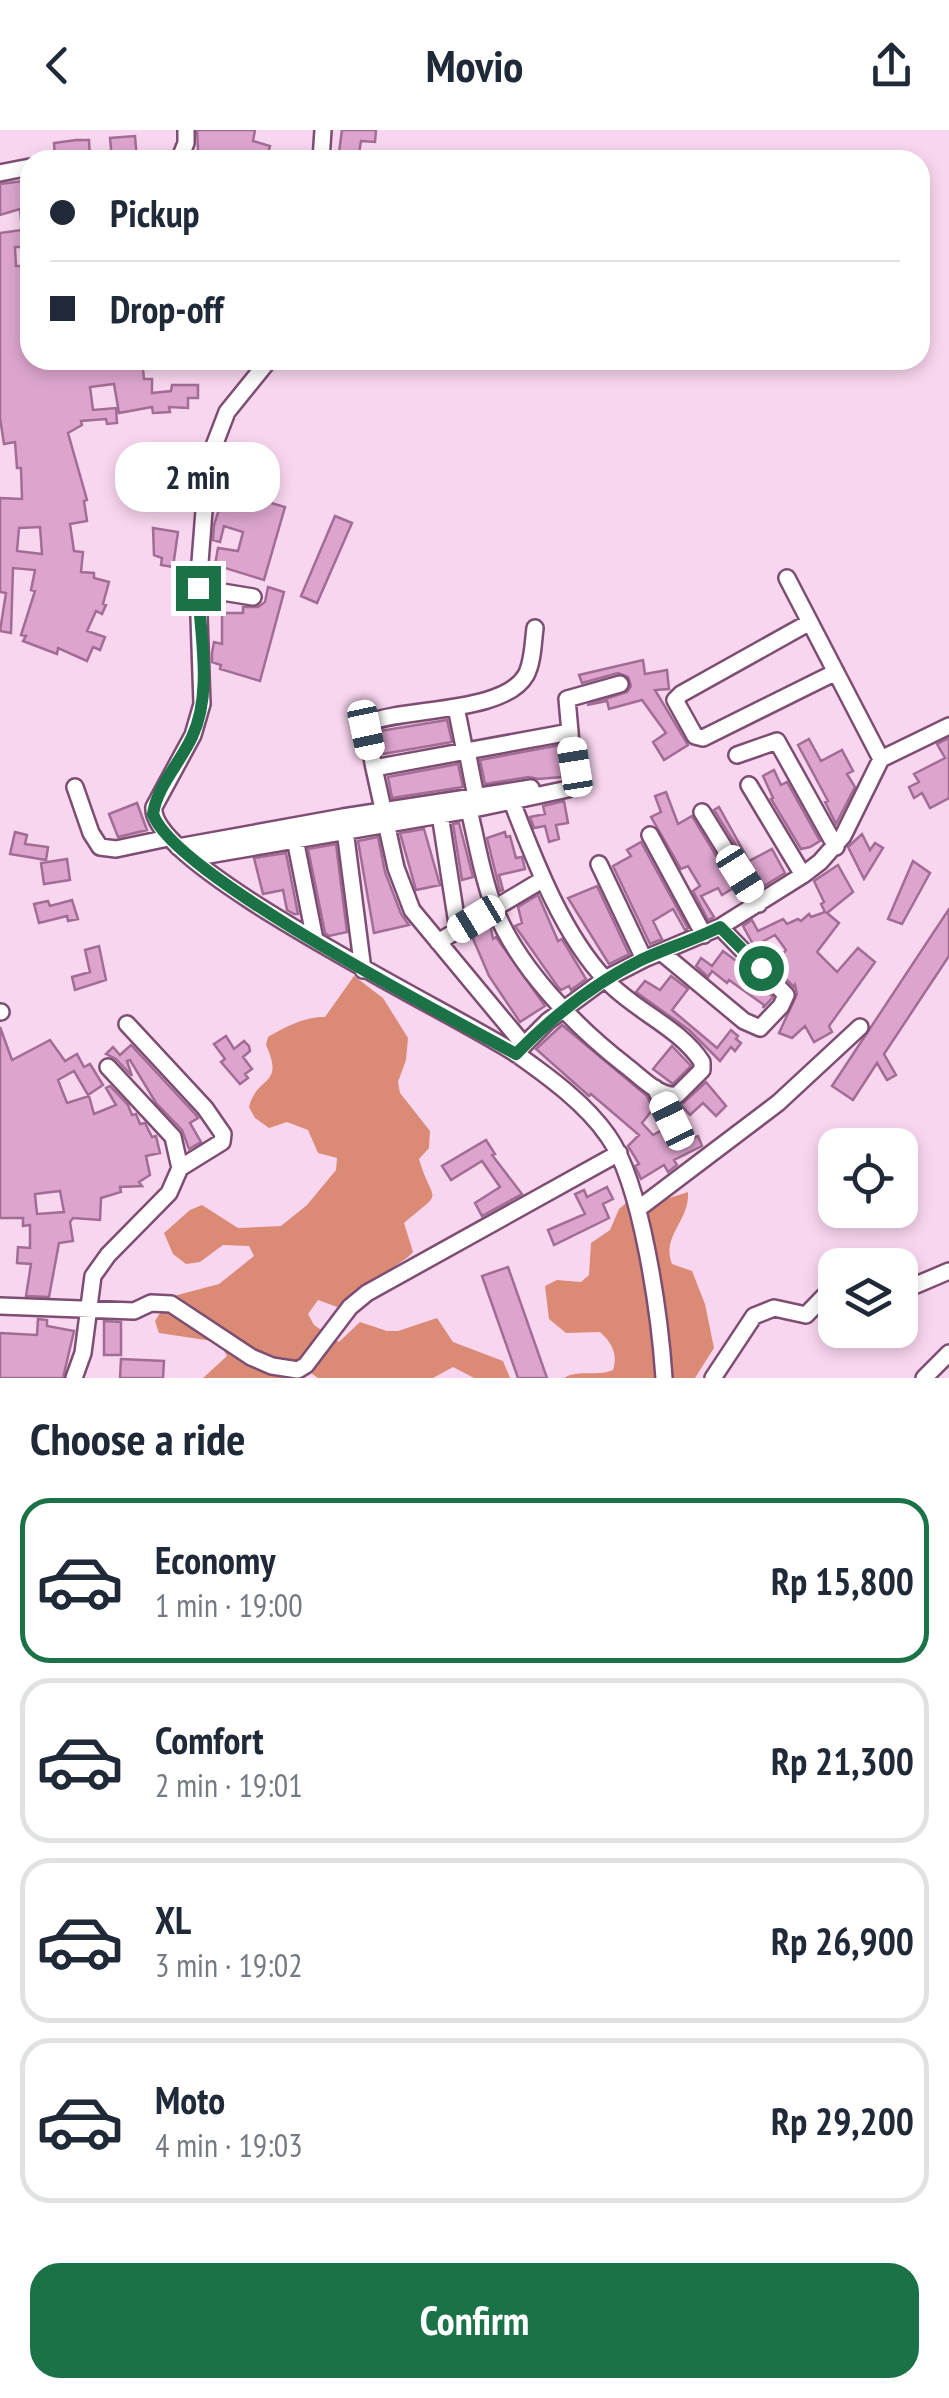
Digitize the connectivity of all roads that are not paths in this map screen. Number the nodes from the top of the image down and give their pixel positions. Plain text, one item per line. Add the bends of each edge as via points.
1 (261, 370) edge
2 (787, 578) dead end
3 (198, 588) junction
4 (253, 597) dead end
5 (810, 622) junction
6 (535, 628) dead end
7 (836, 672) junction
8 (620, 684) dead end
9 (456, 708) junction
10 (949, 726) edge
11 (570, 732) junction
12 (466, 751) junction
13 (737, 755) dead end
14 (880, 759) junction
15 (374, 768) junction
16 (574, 781) junction
17 (749, 785) dead end
18 (74, 787) dead end
19 (512, 802) junction
20 (472, 804) junction
21 (439, 809) junction
22 (702, 812) dead end
23 (383, 817) junction
24 (345, 830) junction
25 (650, 835) dead end
26 (295, 839) junction
27 (836, 846) junction
28 (179, 848) junction
29 (599, 864) dead end
30 (803, 875) junction
31 (542, 880) junction
32 (759, 904) junction
33 (494, 908) junction
34 (720, 927) junction
35 (458, 930) junction
36 (704, 935) junction
37 (315, 940) junction
38 (438, 942) junction
39 (661, 952) junction
40 (644, 959) junction
41 (363, 970) junction
42 (605, 980) junction
43 (562, 1010) junction
44 (127, 1024) dead end
45 (860, 1027) dead end
46 (520, 1049) junction
47 (108, 1067) dead end
48 (655, 1088) junction
49 (672, 1121) dead end
50 (619, 1153) junction
51 (180, 1168) junction
52 (638, 1209) junction
53 (949, 1271) edge
54 (918, 1283) edge
55 (818, 1303) edge
56 (0, 1306) edge
57 (87, 1311) junction
58 (949, 1352) edge
59 (74, 1378) edge
60 (664, 1378) edge
61 (713, 1378) edge
62 (924, 1378) edge

1 - 3 street via 219,428 206,485
2 - 5 street
3 - 4 street
3 - 28 street via 202,704 153,811
5 - 7 street
5 - 7 street via 681,694 678,709 703,738
6 - 9 street via 523,680
7 - 14 street
8 - 11 street via 567,699
9 - 12 street
9 - 15 street via 369,722
10 - 14 street
11 - 12 street
11 - 16 street
12 - 15 street
12 - 20 street
13 - 27 street via 777,740
14 - 27 street
15 - 23 street
16 - 19 street via 568,789
16 - 20 street
17 - 30 street
18 - 28 street via 100,848
19 - 20 street
19 - 31 street
20 - 21 street
20 - 33 street
21 - 23 street
21 - 35 street
22 - 32 street
23 - 24 street
23 - 28 street
23 - 38 street via 407,899
24 - 26 street
24 - 41 street
25 - 36 street
26 - 28 street
26 - 37 street
27 - 30 street
28 - 37 street
29 - 40 street
30 - 32 street
31 - 33 street
31 - 42 street
32 - 34 street
33 - 35 street
33 - 43 street
34 - 36 street
34 - 39 street via 785,994 760,1028
35 - 38 street
36 - 39 street
37 - 41 street
38 - 46 street
39 - 40 street
40 - 42 street
41 - 46 street
42 - 43 street
42 - 48 street via 702,1062 677,1095
43 - 46 street
43 - 48 street
44 - 51 street via 223,1134 222,1142
45 - 52 street via 778,1103
46 - 50 street via 588,1112
47 - 51 street via 173,1137
48 - 49 street
50 - 52 street
50 - 57 street via 367,1294 298,1370 251,1356 171,1304
51 - 57 street via 169,1193 99,1264
52 - 60 street
53 - 54 street
55 - 61 street via 806,1315 774,1308 754,1316
56 - 57 street
57 - 59 street
58 - 62 street

